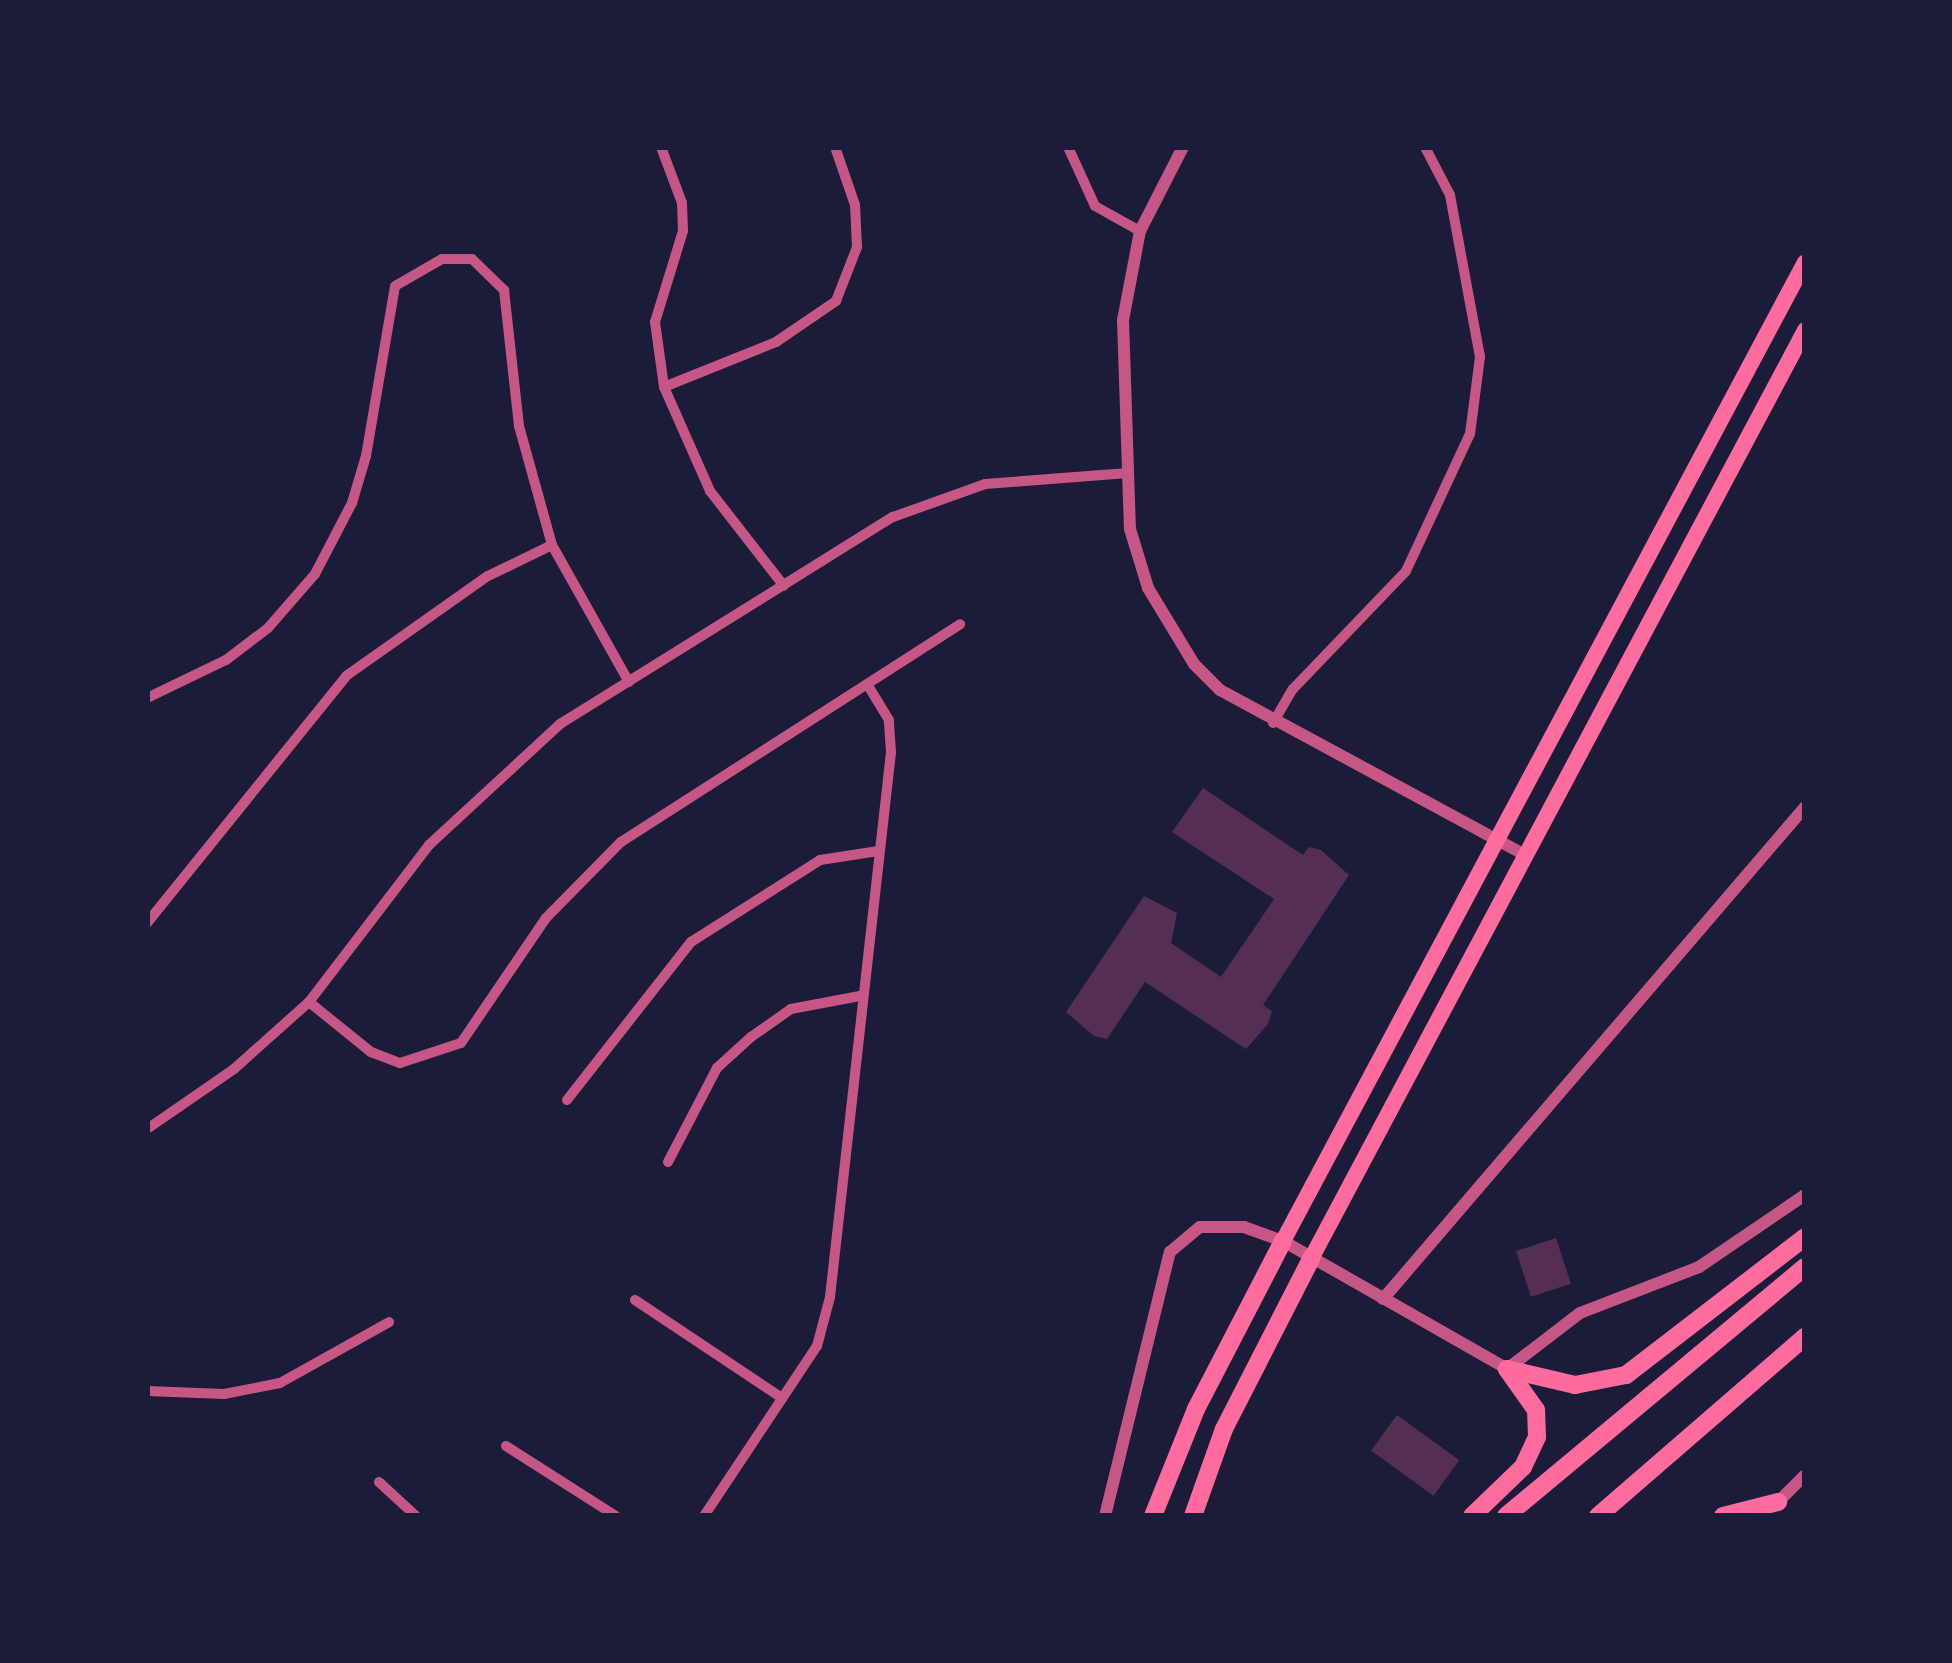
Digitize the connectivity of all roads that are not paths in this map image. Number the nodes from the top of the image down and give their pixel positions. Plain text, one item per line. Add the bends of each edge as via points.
1 (661, 147) edge
2 (836, 147) edge
3 (1068, 147) edge
4 (1183, 147) edge
5 (1425, 147) edge
6 (1140, 231) junction
7 (1805, 262) edge
8 (1805, 330) edge
9 (664, 387) junction
10 (1128, 473) junction
11 (552, 545) junction
12 (784, 586) junction
13 (960, 624) dead end
14 (629, 682) junction
15 (867, 684) junction
16 (147, 698) edge
17 (1273, 723) junction
18 (1805, 807) edge
19 (1500, 842) junction
20 (878, 851) junction
21 (1527, 856) junction
22 (147, 923) edge
23 (860, 996) junction
24 (309, 1002) junction
25 (567, 1100) dead end
26 (147, 1129) edge
27 (668, 1162) dead end
28 (1805, 1195) edge
29 (1805, 1237) edge
30 (1283, 1240) junction
31 (1312, 1257) junction
32 (1805, 1268) edge
33 (1383, 1299) junction
34 (635, 1300) dead end
35 (389, 1322) dead end
36 (1805, 1337) edge
37 (1507, 1369) junction
38 (147, 1391) edge
39 (782, 1398) junction
40 (506, 1446) dead end
41 (1805, 1475) edge
42 (379, 1482) dead end
43 (1780, 1509) edge
44 (416, 1516) edge
45 (616, 1516) edge
46 (704, 1516) edge
47 (1105, 1516) edge
48 (1154, 1516) edge
49 (1193, 1516) edge
50 (1472, 1516) edge
51 (1507, 1516) edge
52 (1598, 1516) edge
53 (1723, 1516) edge

1 - 9 street via 683,231 655,322
2 - 9 street via 855,205 857,247 836,301 776,342
3 - 6 street via 1095,206
4 - 6 street
5 - 17 street via 1450,196 1467,275 1480,358 1470,434 1406,571 1293,689
6 - 10 street via 1123,320
7 - 19 main road
8 - 21 main road
9 - 12 street via 710,491
10 - 12 street via 1018,478 943,497 893,517
10 - 17 street via 1130,529 1160,610 1193,664
11 - 14 street
11 - 16 street via 519,425 504,290 472,259 417,268 395,286 382,327 380,405 352,503 315,574 268,628 226,660
11 - 22 street via 488,576 346,676 249,789 177,896
12 - 14 street
13 - 15 street
14 - 24 street via 560,724 462,809
15 - 20 street via 889,720
15 - 24 street via 592,866 519,954 461,1043 400,1063 371,1052
17 - 19 street
18 - 33 street
19 - 21 street
19 - 30 main road
20 - 23 street
20 - 25 street via 820,860 691,942
21 - 31 main road
23 - 27 street via 791,1009 751,1037 717,1068
23 - 39 street via 830,1297 817,1346
24 - 26 street via 234,1069
28 - 37 street via 1700,1268 1580,1313
29 - 37 highway via 1626,1376 1575,1385
30 - 31 street
30 - 47 street via 1212,1226 1185,1234 1170,1252
30 - 48 highway via 1212,1375
31 - 33 street
31 - 49 highway via 1224,1429
32 - 51 highway
33 - 37 street
34 - 39 street
35 - 38 street via 280,1383 224,1394
36 - 52 highway
37 - 50 highway via 1536,1410 1537,1437 1523,1467
39 - 46 street
40 - 45 street
41 - 43 street
42 - 44 street
43 - 53 highway

